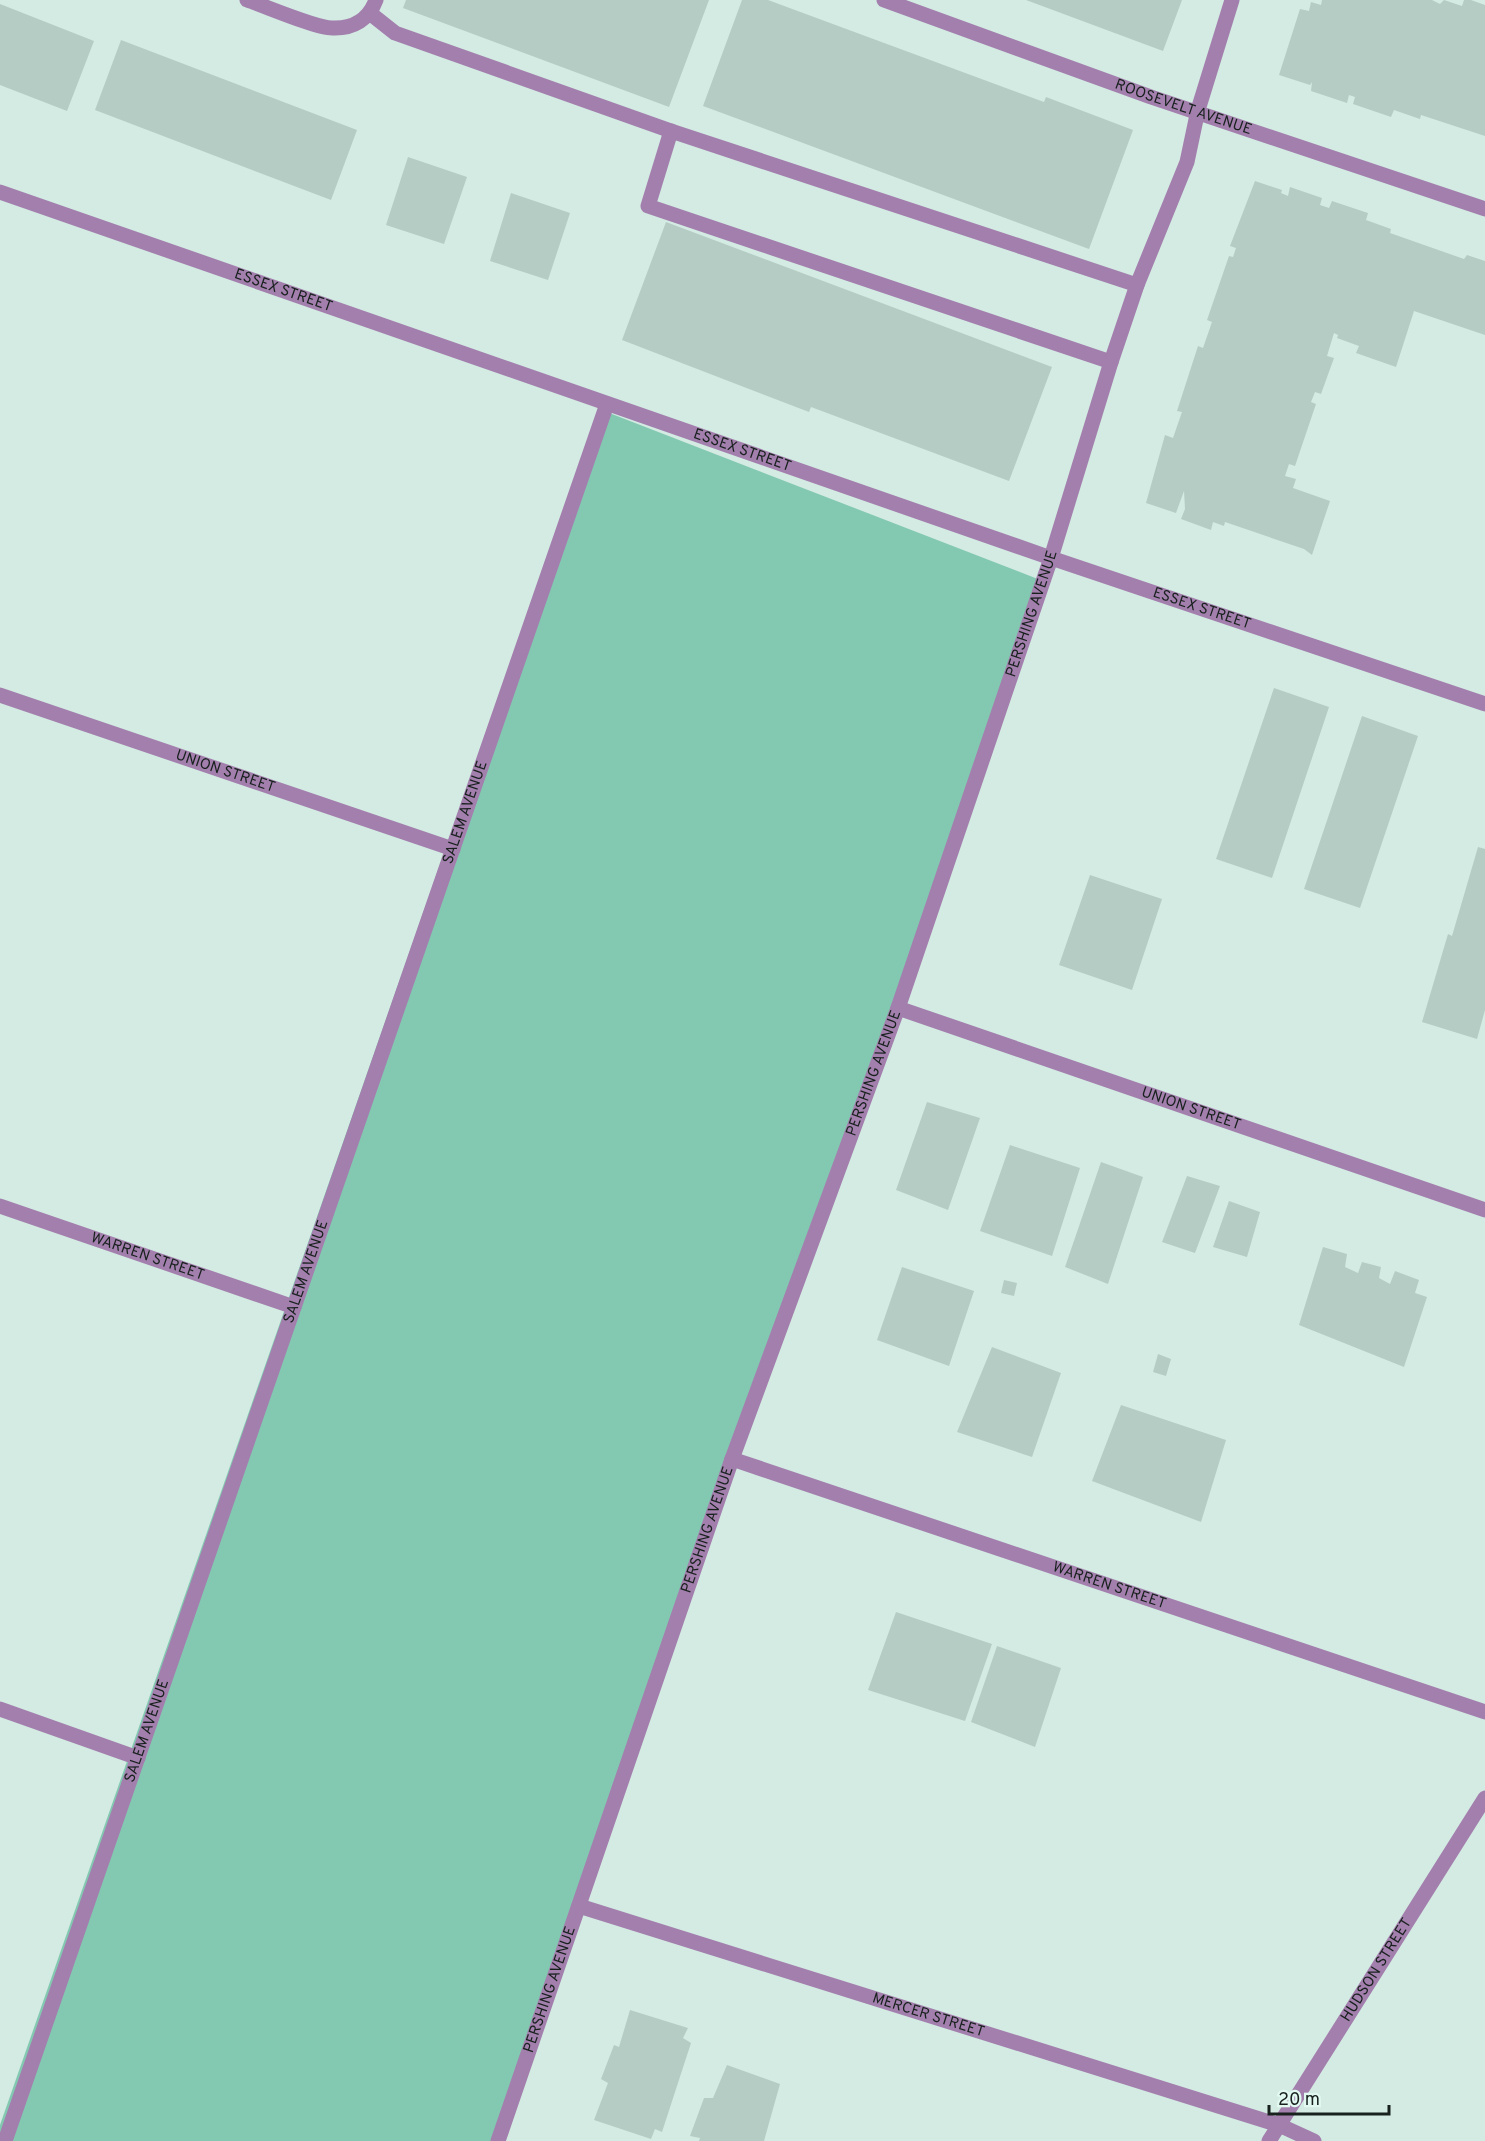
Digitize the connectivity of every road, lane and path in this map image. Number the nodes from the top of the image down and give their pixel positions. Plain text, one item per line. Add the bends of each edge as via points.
1 (247, 0) edge
2 (884, 0) edge
3 (1232, 0) edge
4 (374, 7) edge
5 (1197, 111) junction
6 (671, 131) junction
7 (0, 192) edge
8 (1485, 209) edge
9 (1137, 285) junction
10 (1111, 362) junction
11 (607, 404) junction
12 (1051, 558) junction
13 (0, 695) edge
14 (1485, 704) edge
15 (453, 849) junction
16 (898, 1008) junction
17 (0, 1206) edge
18 (1485, 1210) edge
19 (294, 1307) junction
20 (732, 1459) junction
21 (0, 1709) edge
22 (1485, 1712) edge
23 (138, 1758) junction
24 (1485, 1798) edge
25 (579, 1905) junction
26 (1279, 2125) junction
27 (5, 2141) edge
28 (498, 2141) edge
29 (1269, 2141) edge
30 (1314, 2141) edge

1 - 4 street via 332,28 358,23
2 - 5 street, ROOSEVELT AVENUE
3 - 5 street, PERSHING AVENUE
4 - 6 street via 395,33
5 - 8 street, ROOSEVELT AVENUE
5 - 9 street, PERSHING AVENUE via 1187,162
6 - 9 street
6 - 10 street via 648,206
7 - 11 street, ESSEX STREET
9 - 10 street, PERSHING AVENUE
10 - 12 street, PERSHING AVENUE
11 - 12 street, ESSEX STREET
11 - 15 street, SALEM AVENUE
12 - 14 street, ESSEX STREET
12 - 16 street, PERSHING AVENUE
13 - 15 street, UNION STREET
15 - 19 street, SALEM AVENUE
16 - 18 street, UNION STREET
16 - 20 street, PERSHING AVENUE
17 - 19 street, WARREN STREET
19 - 23 street, SALEM AVENUE
20 - 22 street, WARREN STREET
20 - 25 street, PERSHING AVENUE
21 - 23 street
23 - 27 street, SALEM AVENUE
24 - 26 street, HUDSON STREET
25 - 26 street, MERCER STREET
25 - 28 street, PERSHING AVENUE
26 - 29 street, HUDSON STREET
26 - 30 street, MERCER STREET

